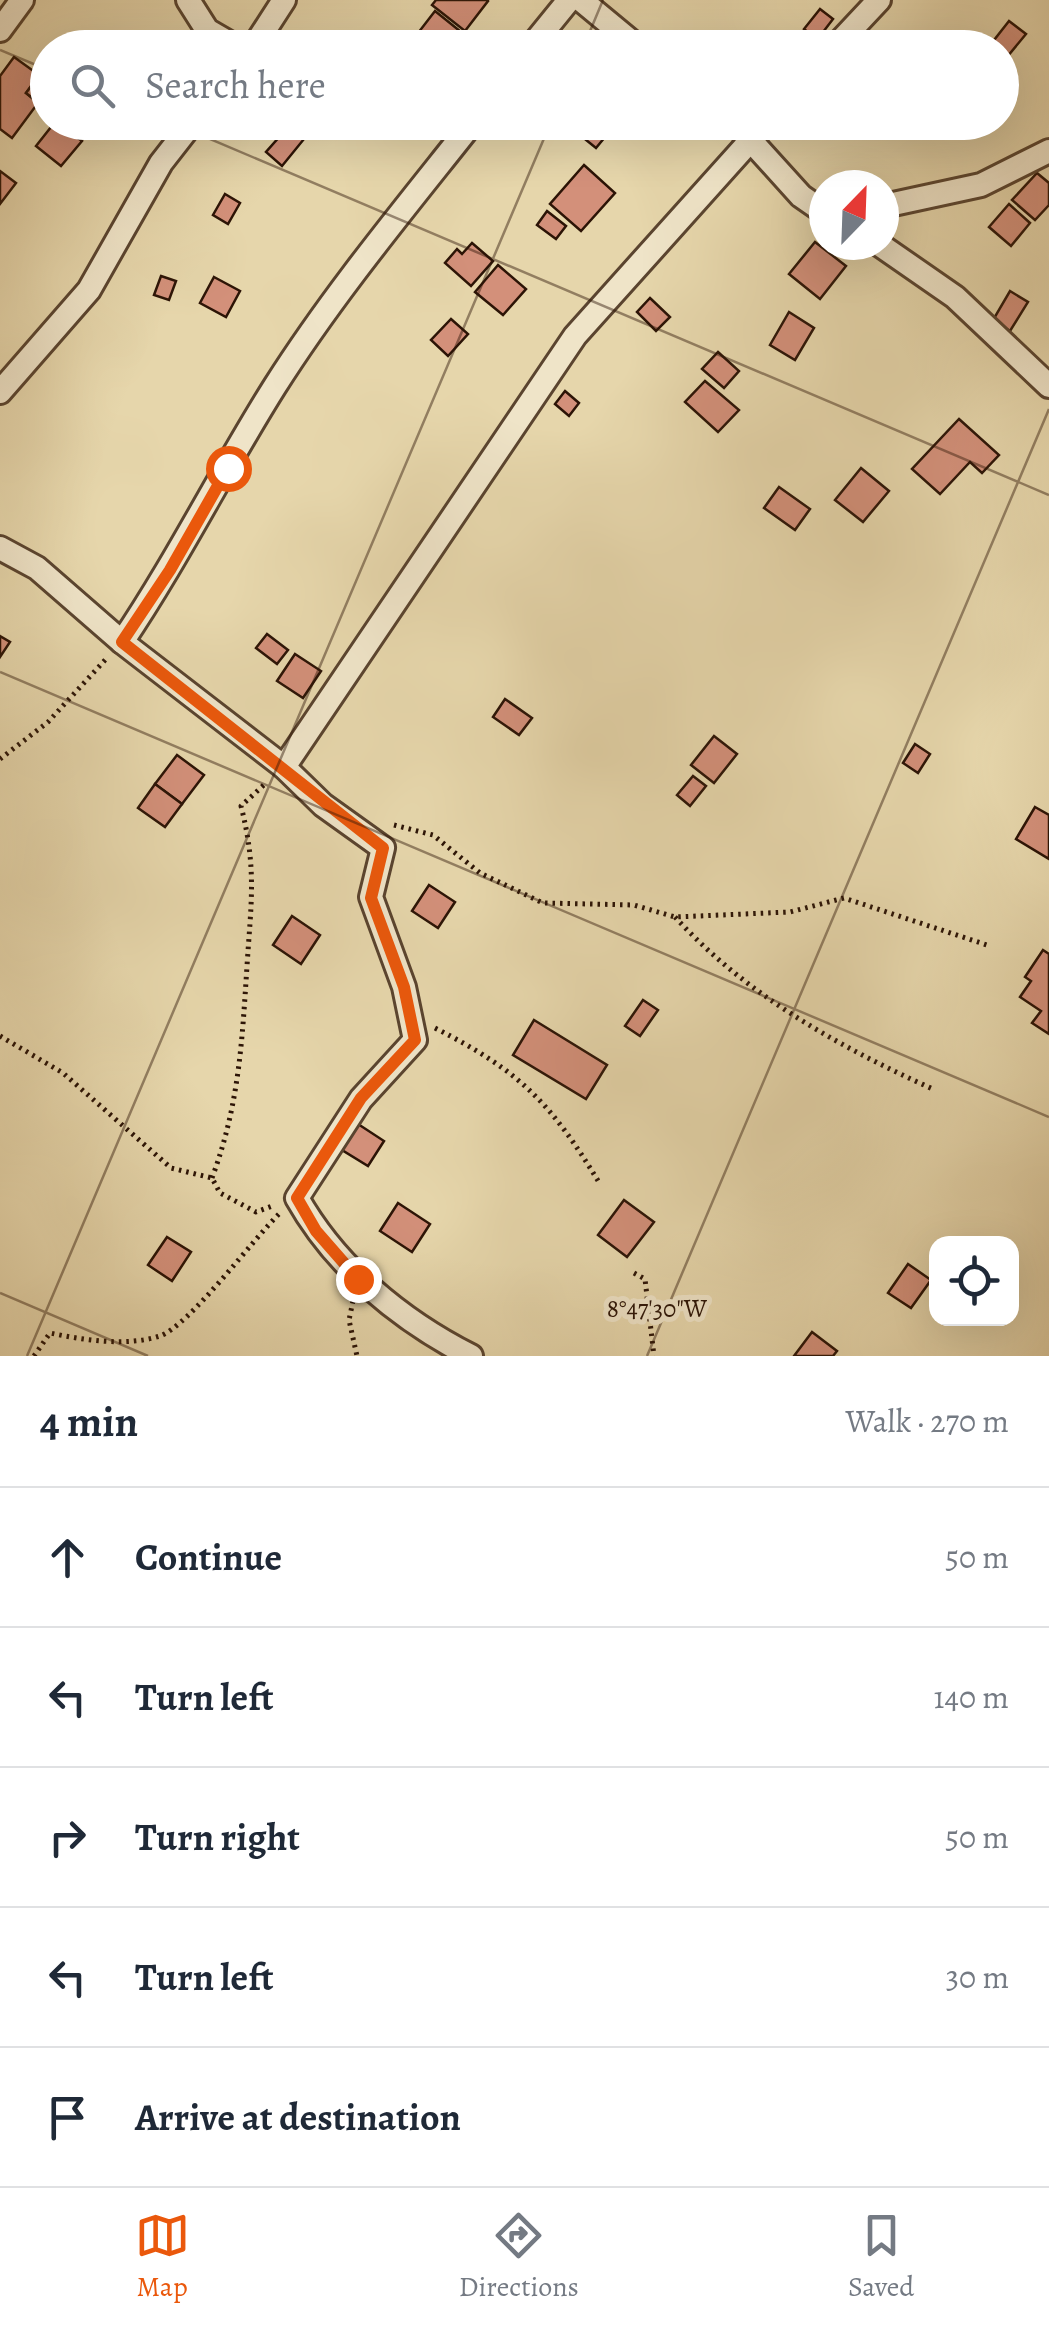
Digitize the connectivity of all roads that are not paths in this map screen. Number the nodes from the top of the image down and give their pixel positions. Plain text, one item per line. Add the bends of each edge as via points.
1 (22, 0) edge
2 (188, 0) edge
3 (284, 0) edge
4 (569, 0) edge
5 (581, 0) edge
6 (879, 0) edge
7 (0, 30) edge
8 (207, 30) edge
9 (265, 30) edge
10 (545, 30) edge
11 (617, 30) edge
12 (851, 30) edge
13 (179, 140) edge
14 (459, 140) edge
15 (752, 140) edge
16 (764, 140) edge
17 (1049, 150) edge
18 (809, 199) edge
19 (899, 203) edge
20 (899, 258) edge
21 (1049, 386) edge
22 (0, 392) edge
23 (0, 548) edge
24 (122, 642) junction
25 (284, 767) junction
26 (471, 1356) edge

1 - 7 street
2 - 8 street
3 - 9 street
4 - 10 street
5 - 11 street
6 - 12 street
13 - 22 street via 89,290
14 - 24 street via 318,322
15 - 25 street via 575,336
16 - 18 street via 780,175
17 - 19 street via 981,185
20 - 21 street via 955,297
23 - 24 street via 37,568
24 - 25 street
25 - 26 street via 383,848 371,898 415,1040 361,1098 297,1198 358,1279

